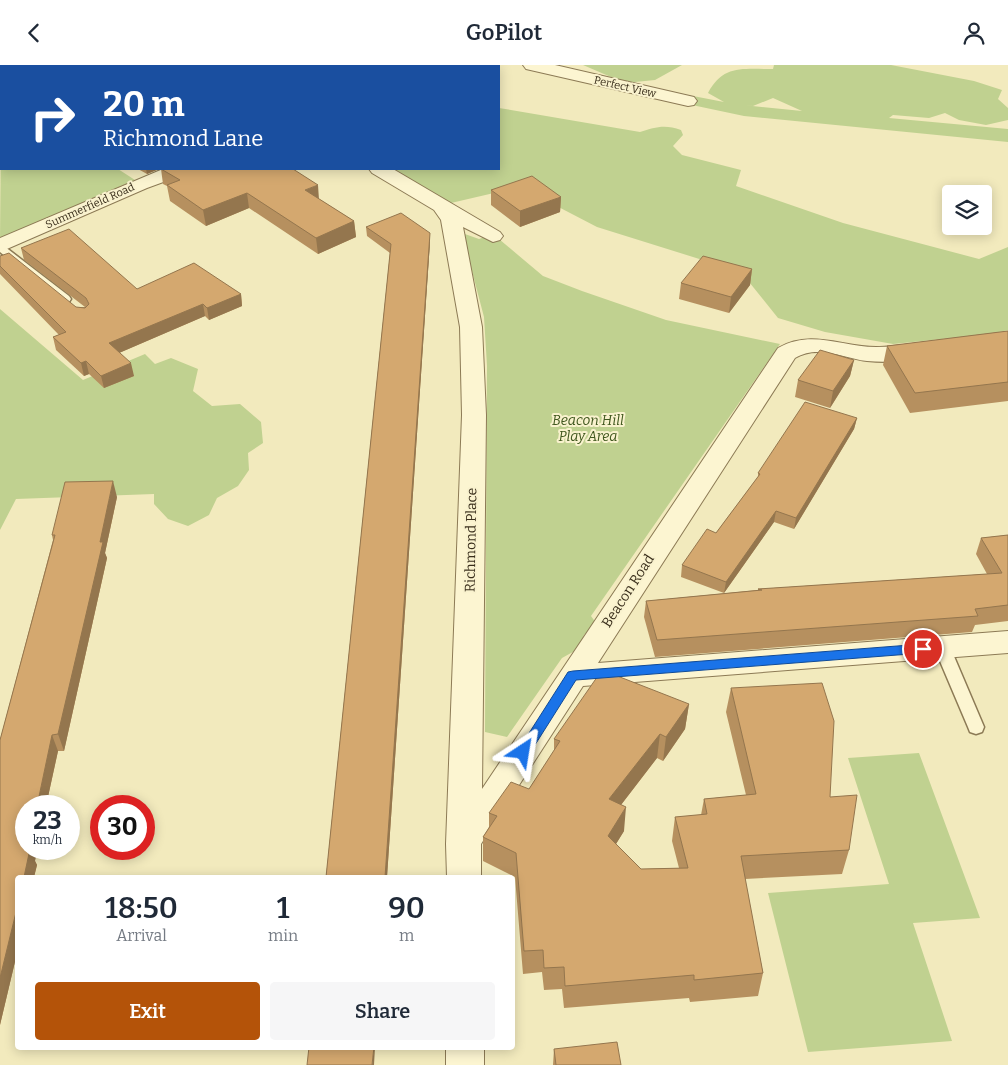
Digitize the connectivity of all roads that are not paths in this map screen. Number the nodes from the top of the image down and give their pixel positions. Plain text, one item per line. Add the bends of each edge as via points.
1 (532, 65) edge
2 (688, 101) dead end
3 (178, 170) edge
4 (381, 170) edge
5 (442, 207) junction
6 (493, 236) dead end
7 (0, 246) edge
8 (77, 309) edge
9 (939, 348) edge
10 (1008, 642) edge
11 (942, 647) junction
12 (573, 676) junction
13 (976, 727) dead end
14 (463, 844) junction
15 (464, 875) edge
16 (465, 1050) edge
17 (465, 1065) edge

1 - 2 street, Perfect View
3 - 7 street, Summerfield Road
4 - 5 street
5 - 6 street
5 - 14 street, Richmond Place via 451,220 471,337 474,425
7 - 8 lane
9 - 12 street, Beacon Road via 868,354 818,345 800,346 786,353
10 - 11 street
11 - 12 street
11 - 13 lane
12 - 14 street, Beacon Road
14 - 15 street, Richmond Place
16 - 17 street

